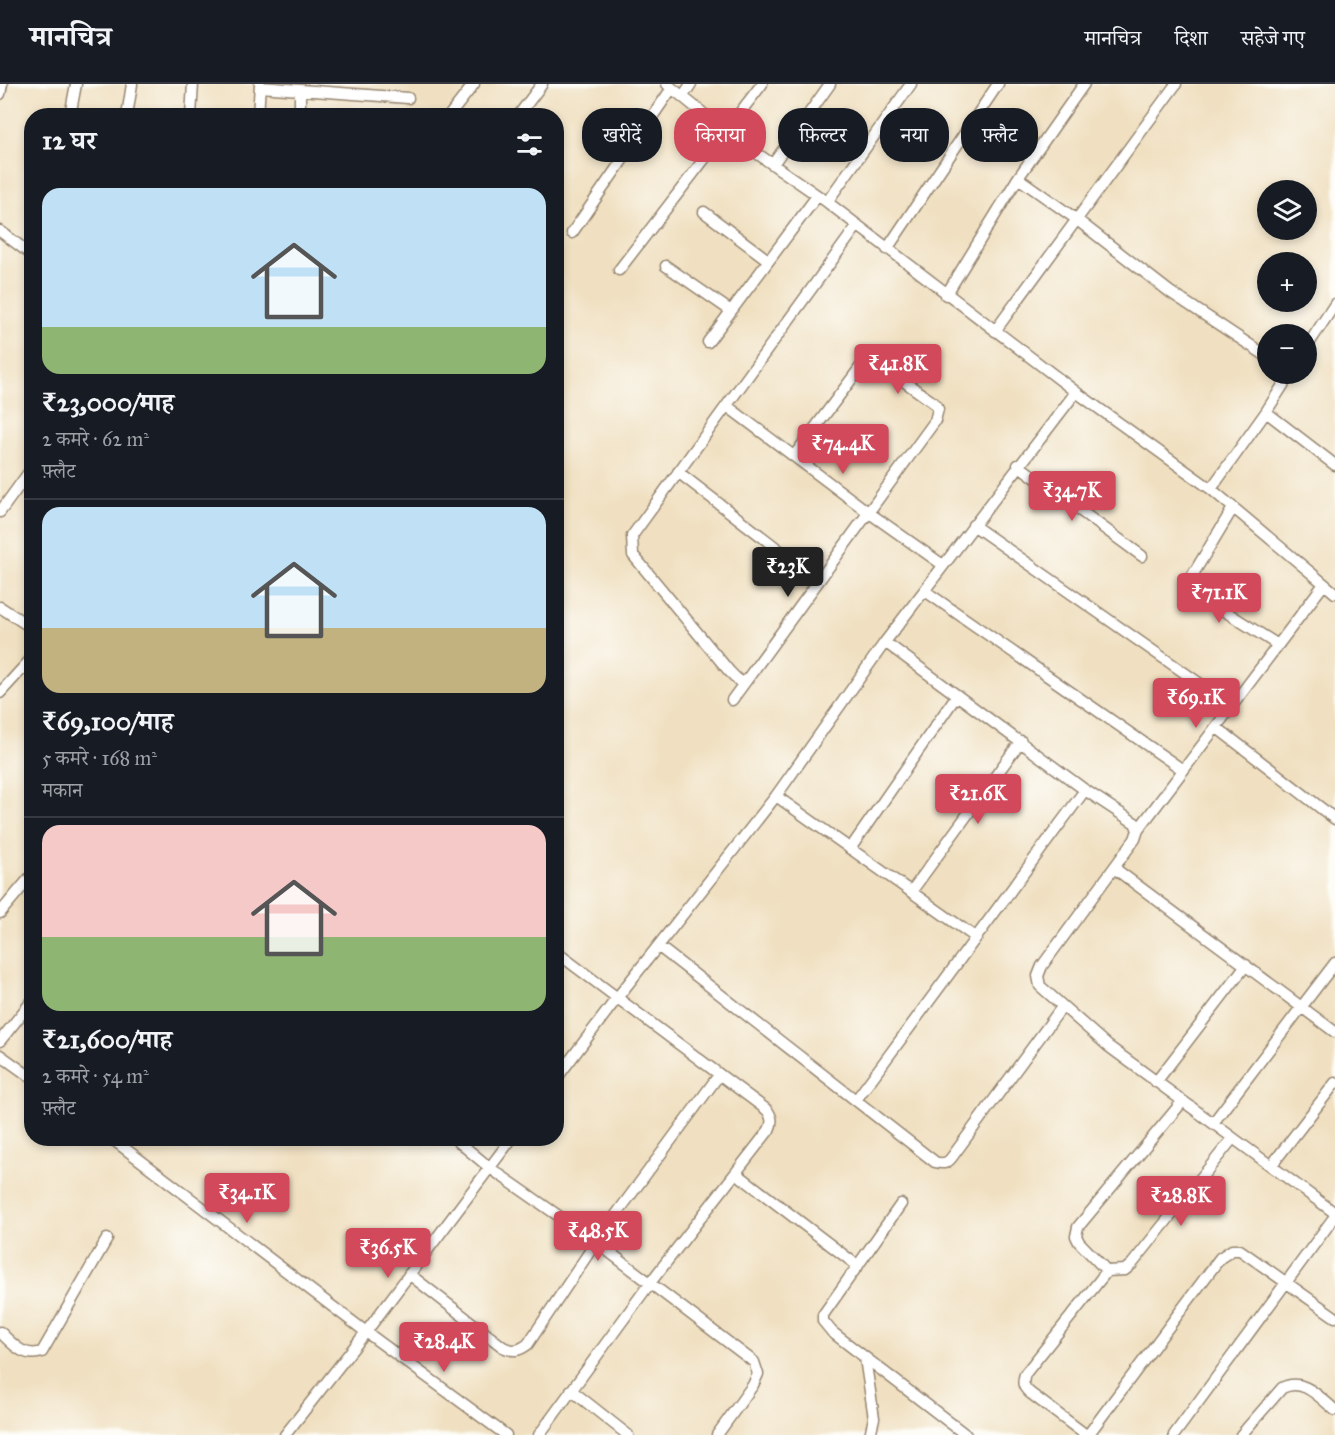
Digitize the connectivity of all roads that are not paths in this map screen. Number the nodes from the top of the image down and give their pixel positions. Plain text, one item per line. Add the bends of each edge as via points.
1 (2, 84) edge
2 (76, 84) edge
3 (132, 84) edge
4 (193, 84) edge
5 (474, 84) edge
6 (542, 84) edge
7 (692, 84) edge
8 (762, 84) edge
9 (830, 84) edge
10 (911, 84) edge
11 (998, 84) edge
12 (1083, 84) edge
13 (1176, 84) edge
14 (260, 86) edge
15 (669, 86) edge
16 (300, 91) junction
17 (0, 94) edge
18 (683, 96) junction
19 (408, 98) dead end
20 (72, 108) edge
21 (128, 108) edge
22 (192, 108) edge
23 (259, 108) edge
24 (300, 108) edge
25 (455, 108) edge
26 (524, 108) edge
27 (697, 108) edge
28 (744, 108) edge
29 (766, 159) edge
30 (703, 162) edge
31 (773, 164) junction
32 (1018, 178) junction
33 (816, 196) junction
34 (826, 202) junction
35 (704, 212) dead end
36 (1076, 219) junction
37 (857, 226) junction
38 (0, 231) edge
39 (572, 234) dead end
40 (24, 249) edge
41 (887, 249) junction
42 (768, 260) junction
43 (666, 266) dead end
44 (619, 270) dead end
45 (946, 295) junction
46 (1335, 304) edge
47 (731, 310) junction
48 (995, 331) junction
49 (1317, 331) edge
50 (708, 342) dead end
51 (1257, 350) edge
52 (1284, 384) edge
53 (1076, 392) junction
54 (727, 406) junction
55 (1266, 412) junction
56 (794, 456) junction
57 (1018, 465) junction
58 (1335, 465) edge
59 (678, 472) junction
60 (24, 479) edge
61 (1211, 489) junction
62 (1233, 508) junction
63 (0, 512) edge
64 (868, 512) junction
65 (973, 525) junction
66 (1142, 556) dead end
67 (943, 565) junction
68 (818, 580) junction
69 (1324, 584) junction
70 (925, 591) junction
71 (1335, 591) edge
72 (0, 607) edge
73 (24, 623) edge
74 (885, 642) junction
75 (1278, 645) junction
76 (24, 667) edge
77 (742, 684) junction
78 (0, 693) edge
79 (957, 695) junction
80 (732, 700) dead end
81 (1232, 706) junction
82 (1216, 727) junction
83 (1021, 741) junction
84 (1183, 770) junction
85 (1085, 790) junction
86 (776, 796) junction
87 (1335, 819) edge
88 (1138, 830) junction
89 (850, 849) junction
90 (1114, 868) junction
91 (24, 884) edge
92 (911, 892) junction
93 (0, 913) edge
94 (975, 937) junction
95 (658, 946) junction
96 (564, 958) edge
97 (1335, 963) edge
98 (1246, 965) junction
99 (617, 998) junction
100 (1062, 1006) junction
101 (1302, 1006) junction
102 (24, 1011) edge
103 (1335, 1032) edge
104 (0, 1041) edge
105 (0, 1054) edge
106 (564, 1068) edge
107 (24, 1072) edge
108 (719, 1075) junction
109 (1156, 1082) junction
110 (1335, 1083) edge
111 (856, 1100) junction
112 (1182, 1101) junction
113 (1213, 1123) junction
114 (1233, 1138) junction
115 (122, 1146) edge
116 (464, 1146) edge
117 (506, 1146) edge
118 (1271, 1166) junction
119 (490, 1168) junction
120 (736, 1173) junction
121 (902, 1204) dead end
122 (1335, 1214) edge
123 (106, 1239) dead end
124 (596, 1242) junction
125 (858, 1266) junction
126 (1107, 1271) junction
127 (409, 1274) junction
128 (650, 1283) junction
129 (1285, 1284) junction
130 (1335, 1317) edge
131 (0, 1332) edge
132 (366, 1332) junction
133 (865, 1358) junction
134 (571, 1390) junction
135 (1335, 1410) edge
136 (285, 1435) edge
137 (506, 1435) edge
138 (539, 1435) edge
139 (628, 1435) edge
140 (717, 1435) edge
141 (870, 1435) edge
142 (966, 1435) edge
143 (1087, 1435) edge
144 (1174, 1435) edge
145 (1241, 1435) edge

1 - 17 street
2 - 20 street
3 - 21 street
4 - 22 street
5 - 25 street
6 - 26 street
7 - 18 street
8 - 28 street
9 - 31 street
10 - 34 street
11 - 41 street
12 - 32 street
13 - 36 street
14 - 16 street
14 - 23 street
15 - 18 street
15 - 39 street
16 - 19 street
16 - 24 street
18 - 27 street
29 - 31 street
30 - 44 street
31 - 33 street
32 - 36 street
32 - 45 street
33 - 34 street
33 - 42 street
34 - 37 street
35 - 42 street
36 - 48 street
36 - 51 street via 1170,292
37 - 41 street
37 - 54 street
38 - 40 street
41 - 45 street
42 - 47 street
43 - 47 street
45 - 48 street
46 - 49 street
47 - 50 street
48 - 53 street
52 - 55 street
53 - 57 street
53 - 61 street
54 - 56 street
54 - 59 street
55 - 58 street
55 - 61 street
56 - 64 street
56 - 64 street via 867,361 880,364 934,403 938,409 935,421
57 - 65 street
57 - 66 street
59 - 68 street
59 - 77 street via 632,536 633,555
60 - 63 street
61 - 62 street
62 - 69 street
62 - 75 street via 1192,576 1191,586 1193,591
64 - 67 street
64 - 68 street
65 - 67 street
65 - 81 street
67 - 70 street
68 - 77 street
69 - 71 street
69 - 75 street
70 - 74 street
70 - 84 street
72 - 73 street
74 - 79 street
74 - 86 street
75 - 81 street
76 - 78 street
77 - 80 street
79 - 83 street
79 - 89 street
81 - 82 street
82 - 84 street
82 - 87 street
83 - 85 street
83 - 92 street
84 - 88 street
85 - 88 street
85 - 94 street
86 - 89 street
86 - 95 street
88 - 90 street
89 - 92 street
90 - 98 street
90 - 100 street via 1038,976 1040,986
91 - 93 street
92 - 94 street
94 - 111 street
95 - 99 street
95 - 111 street
96 - 99 street
97 - 101 street
98 - 101 street
98 - 109 street
99 - 106 street
99 - 108 street
100 - 109 street
100 - 111 street via 948,1162 935,1162
101 - 103 street
101 - 113 street
102 - 104 street
105 - 107 street
108 - 120 street via 772,1117 769,1130
108 - 124 street
109 - 112 street
110 - 118 street
112 - 113 street
112 - 126 street via 1078,1227 1079,1242
113 - 114 street
114 - 118 street
114 - 126 street via 1132,1264 1125,1270
115 - 132 street
116 - 119 street
117 - 119 street
118 - 122 street
119 - 124 street
119 - 127 street
120 - 125 street
120 - 128 street
121 - 125 street
122 - 129 street
123 - 131 street via 42,1352 20,1351
124 - 127 street via 528,1344 520,1350 503,1347
124 - 128 street
125 - 133 street via 823,1322
126 - 143 street via 1023,1381 1024,1388
127 - 132 street
128 - 134 street
128 - 140 street via 754,1362 758,1374 753,1384
129 - 130 street
129 - 143 street via 1240,1250 1226,1253
129 - 144 street
132 - 136 street
132 - 137 street
133 - 141 street via 874,1418
133 - 142 street
134 - 138 street
134 - 139 street
135 - 145 street via 1305,1386 1290,1384

